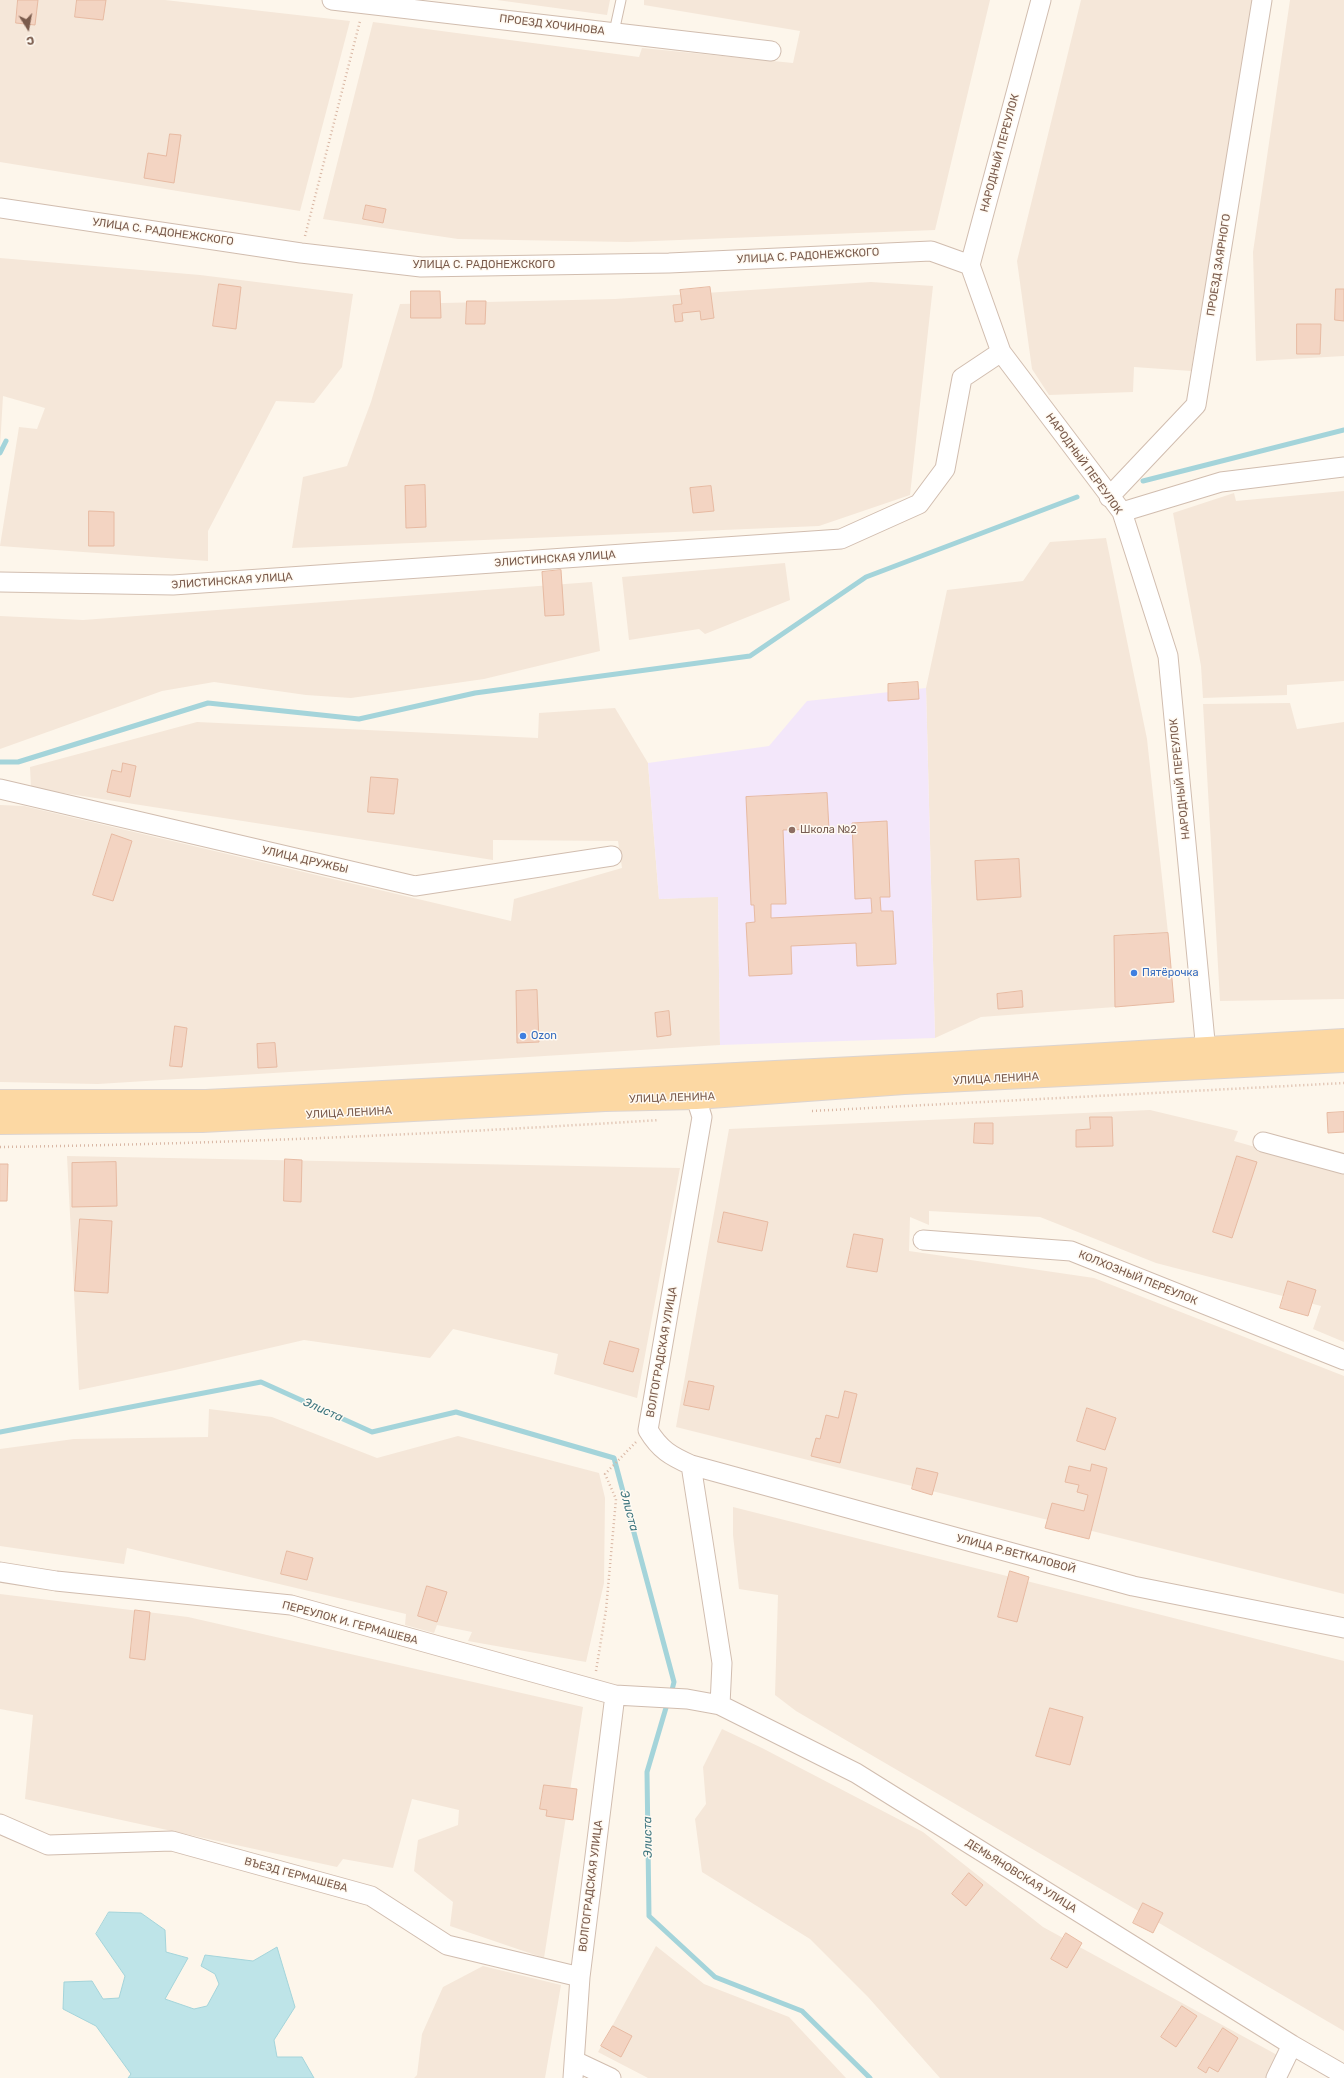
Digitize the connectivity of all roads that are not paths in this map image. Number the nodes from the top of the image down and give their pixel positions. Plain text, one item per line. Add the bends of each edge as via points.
1 (332, 0) edge
2 (621, 0) edge
3 (1041, 0) edge
4 (1262, 0) edge
5 (614, 32) junction
6 (771, 51) dead end
7 (0, 208) edge
8 (970, 265) junction
9 (1001, 352) junction
10 (1344, 467) edge
11 (1109, 496) junction
12 (1122, 512) junction
13 (0, 582) edge
14 (0, 789) edge
15 (612, 856) dead end
16 (1344, 1040) edge
17 (1207, 1057) junction
18 (1344, 1061) edge
19 (697, 1076) junction
20 (696, 1098) junction
21 (0, 1101) edge
22 (0, 1123) edge
23 (1263, 1142) dead end
24 (1344, 1164) edge
25 (923, 1240) dead end
26 (1344, 1360) edge
27 (691, 1465) junction
28 (0, 1572) edge
29 (1344, 1628) edge
30 (615, 1695) junction
31 (687, 1699) joint
32 (720, 1705) junction
33 (0, 1824) edge
34 (580, 1977) junction
35 (1292, 2045) junction
36 (574, 2070) edge
37 (1344, 2075) edge
38 (611, 2078) edge
39 (1276, 2078) edge

1 - 5 street, ПРОЕЗД ХОЧИНОВА
2 - 5 lane
3 - 8 street, НАРОДНЫЙ ПЕРЕУЛОК
4 - 11 street, ПРОЕЗД ЗАЯРНОГО via 1196,406
5 - 6 street, ПРОЕЗД ХОЧИНОВА
7 - 8 street, УЛИЦА С. РАДОНЕЖСКОГО via 301,253 421,268 670,262 931,251
8 - 9 street, НАРОДНЫЙ ПЕРЕУЛОК
9 - 11 street, НАРОДНЫЙ ПЕРЕУЛОК
9 - 13 street, ЭЛИСТИНСКАЯ УЛИЦА via 962,378 945,469 919,504 841,539 173,585
10 - 12 street via 1221,482
11 - 12 street, НАРОДНЫЙ ПЕРЕУЛОК
12 - 17 street, НАРОДНЫЙ ПЕРЕУЛОК via 1168,656
14 - 15 street, УЛИЦА ДРУЖБЫ via 415,886
16 - 17 main road, УЛИЦА ЛЕНИНА
17 - 18 main road, УЛИЦА ЛЕНИНА
17 - 19 main road, УЛИЦА ЛЕНИНА via 952,1063
17 - 20 main road, УЛИЦА ЛЕНИНА
19 - 20 street
19 - 21 main road, УЛИЦА ЛЕНИНА via 206,1101
20 - 22 main road, УЛИЦА ЛЕНИНА via 605,1100 202,1121
20 - 27 street, ВОЛГОГРАДСКАЯ УЛИЦА via 702,1117 648,1430 656,1444 672,1456
23 - 24 street
25 - 26 street, КОЛХОЗНЫЙ ПЕРЕУЛОК via 1071,1251
27 - 29 street, УЛИЦА Р.ВЕТКАЛОВОЙ via 1133,1586
27 - 32 street via 722,1663
28 - 30 street, ПЕРЕУЛОК И. ГЕРМАШЕВА via 56,1581 291,1606
30 - 31 street, ПЕРЕУЛОК И. ГЕРМАШЕВА
30 - 34 street, ВОЛГОГРАДСКАЯ УЛИЦА
31 - 32 street, ДЕМЬЯНОВСКАЯ УЛИЦА
32 - 35 street, ДЕМЬЯНОВСКАЯ УЛИЦА via 856,1773
33 - 34 street, ВЪЕЗД ГЕРМАШЕВА via 48,1845 172,1841 371,1896 447,1945
34 - 36 street, ВОЛГОГРАДСКАЯ УЛИЦА
35 - 37 street, ДЕМЬЯНОВСКАЯ УЛИЦА
35 - 39 street
36 - 38 street

